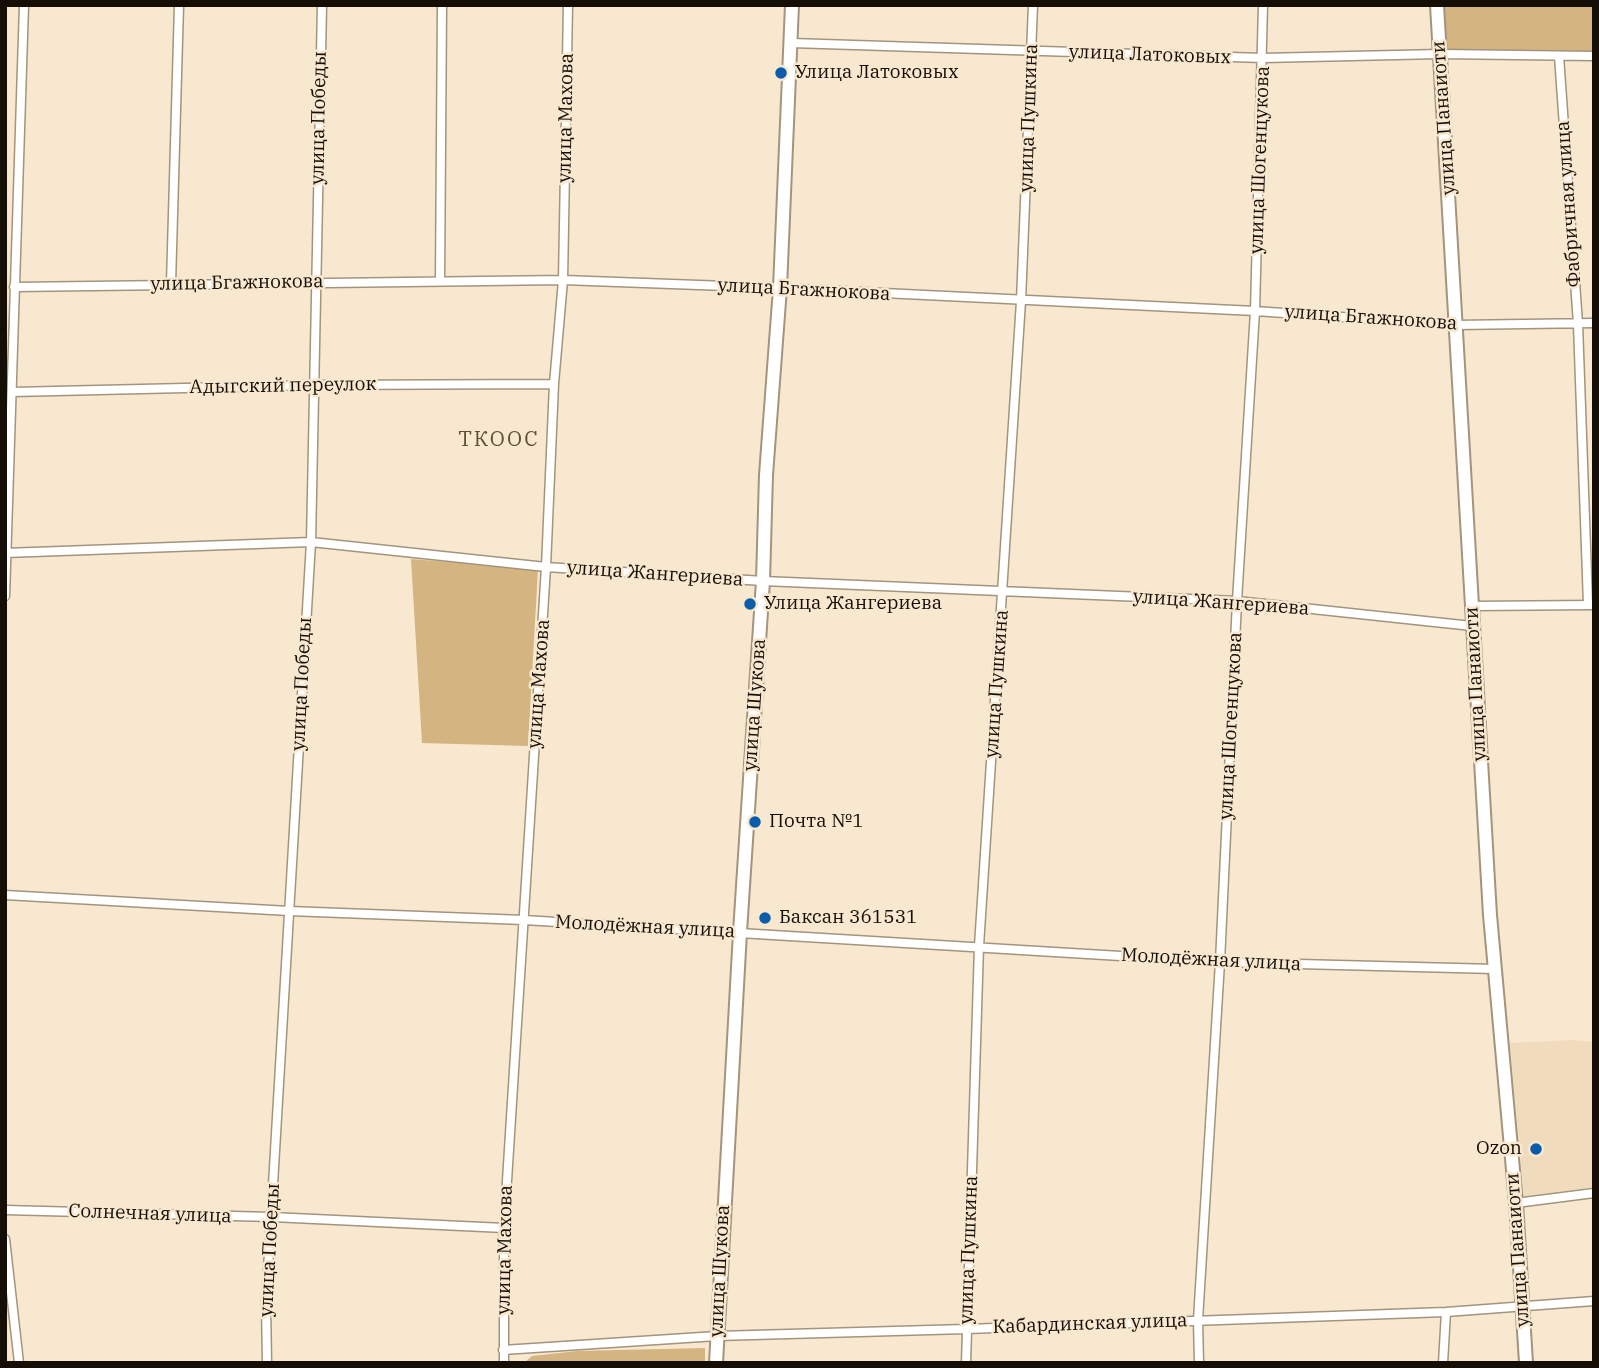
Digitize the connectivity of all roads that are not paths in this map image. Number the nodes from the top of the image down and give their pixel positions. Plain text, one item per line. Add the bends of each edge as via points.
1 (24, 5) edge
2 (179, 5) edge
3 (322, 5) edge
4 (442, 5) edge
5 (568, 5) edge
6 (792, 5) edge
7 (1032, 5) edge
8 (1263, 5) edge
9 (1437, 5) edge
10 (791, 43) junction
11 (1032, 51) junction
12 (1440, 54) junction
13 (1559, 56) junction
14 (1594, 56) edge
15 (1263, 58) junction
16 (440, 281) junction
17 (563, 281) junction
18 (315, 282) junction
19 (171, 284) junction
20 (14, 287) junction
21 (780, 288) junction
22 (1021, 301) junction
23 (1255, 311) junction
24 (1594, 323) edge
25 (1578, 324) junction
26 (1456, 325) junction
27 (555, 383) junction
28 (314, 385) junction
29 (12, 392) junction
30 (311, 542) junction
31 (6, 553) edge
32 (546, 567) junction
33 (764, 581) junction
34 (1003, 591) junction
35 (5, 596) edge
36 (1237, 601) junction
37 (1591, 604) edge
38 (1472, 606) junction
39 (1472, 626) junction
40 (5, 895) edge
41 (289, 911) junction
42 (524, 920) junction
43 (740, 932) junction
44 (979, 946) junction
45 (1220, 962) junction
46 (1495, 969) junction
47 (1594, 1193) edge
48 (1516, 1203) junction
49 (5, 1210) edge
50 (272, 1217) junction
51 (504, 1228) junction
52 (5, 1239) edge
53 (1594, 1301) edge
54 (1522, 1307) junction
55 (1446, 1311) junction
56 (1198, 1320) junction
57 (966, 1329) junction
58 (717, 1335) junction
59 (503, 1350) junction
60 (19, 1363) edge
61 (267, 1363) edge
62 (504, 1363) edge
63 (716, 1363) edge
64 (967, 1363) edge
65 (1199, 1363) edge
66 (1443, 1363) edge
67 (1526, 1363) edge

1 - 20 street
2 - 19 street
3 - 18 street, улица Победы
4 - 16 street
5 - 17 street, улица Махова
6 - 10 street, улица Шукова
7 - 11 street, улица Пушкина
8 - 15 street, улица Шогенцукова
9 - 12 street, улица Панаиоти
10 - 11 street, улица Латоковых
10 - 21 street, улица Шукова
11 - 15 street, улица Латоковых
11 - 22 street, улица Пушкина
12 - 13 street, улица Латоковых
12 - 15 street, улица Латоковых
12 - 26 street, улица Панаиоти
13 - 14 street, улица Латоковых
13 - 25 street, Фабричная улица
15 - 23 street, улица Шогенцукова
16 - 17 street, улица Бгажнокова
16 - 18 street, улица Бгажнокова
17 - 21 street, улица Бгажнокова
17 - 27 street, улица Махова
18 - 19 street, улица Бгажнокова
18 - 28 street, улица Победы
19 - 20 street, улица Бгажнокова
20 - 29 street
21 - 22 street, улица Бгажнокова
21 - 33 street, улица Шукова via 766,475
22 - 23 street, улица Бгажнокова
22 - 34 street, улица Пушкина
23 - 26 street, улица Бгажнокова
23 - 36 street, улица Шогенцукова
24 - 25 street, улица Бгажнокова
25 - 26 street, улица Бгажнокова
25 - 37 street, Фабричная улица
26 - 38 street, улица Панаиоти
27 - 28 street, Адыгский переулок
27 - 32 street, улица Махова
28 - 29 street, Адыгский переулок
28 - 30 street, улица Победы
29 - 31 street
30 - 31 street, улица Жангериева
30 - 32 street, улица Жангериева
30 - 41 street, улица Победы
31 - 35 street
32 - 33 street, улица Жангериева
32 - 42 street, улица Махова
33 - 34 street, улица Жангериева
33 - 43 street, улица Шукова
34 - 36 street, улица Жангериева
34 - 44 street, улица Пушкина
36 - 39 street, улица Жангериева
36 - 45 street, улица Шогенцукова
37 - 38 street
38 - 39 street, улица Панаиоти
39 - 46 street, улица Панаиоти
40 - 41 street, Молодёжная улица
41 - 42 street, Молодёжная улица
41 - 50 street, улица Победы
42 - 43 street, Молодёжная улица
42 - 51 street, улица Махова
43 - 44 street, Молодёжная улица
43 - 58 street, улица Шукова
44 - 45 street, Молодёжная улица
44 - 57 street, улица Пушкина
45 - 46 street, Молодёжная улица
45 - 56 street, улица Шогенцукова
46 - 48 street, улица Панаиоти
47 - 48 street
48 - 54 street, улица Панаиоти
49 - 50 street, Солнечная улица
50 - 51 street, Солнечная улица
50 - 61 street, улица Победы
51 - 59 street, улица Махова
52 - 60 street
53 - 54 street, Кабардинская улица
54 - 55 street, Кабардинская улица
54 - 67 street, улица Панаиоти
55 - 56 street, Кабардинская улица
55 - 66 street
56 - 57 street, Кабардинская улица
56 - 65 street, улица Шогенцукова
57 - 58 street, Кабардинская улица
57 - 64 street, улица Пушкина
58 - 59 street, Кабардинская улица
58 - 63 street, улица Шукова
59 - 62 street, улица Махова

